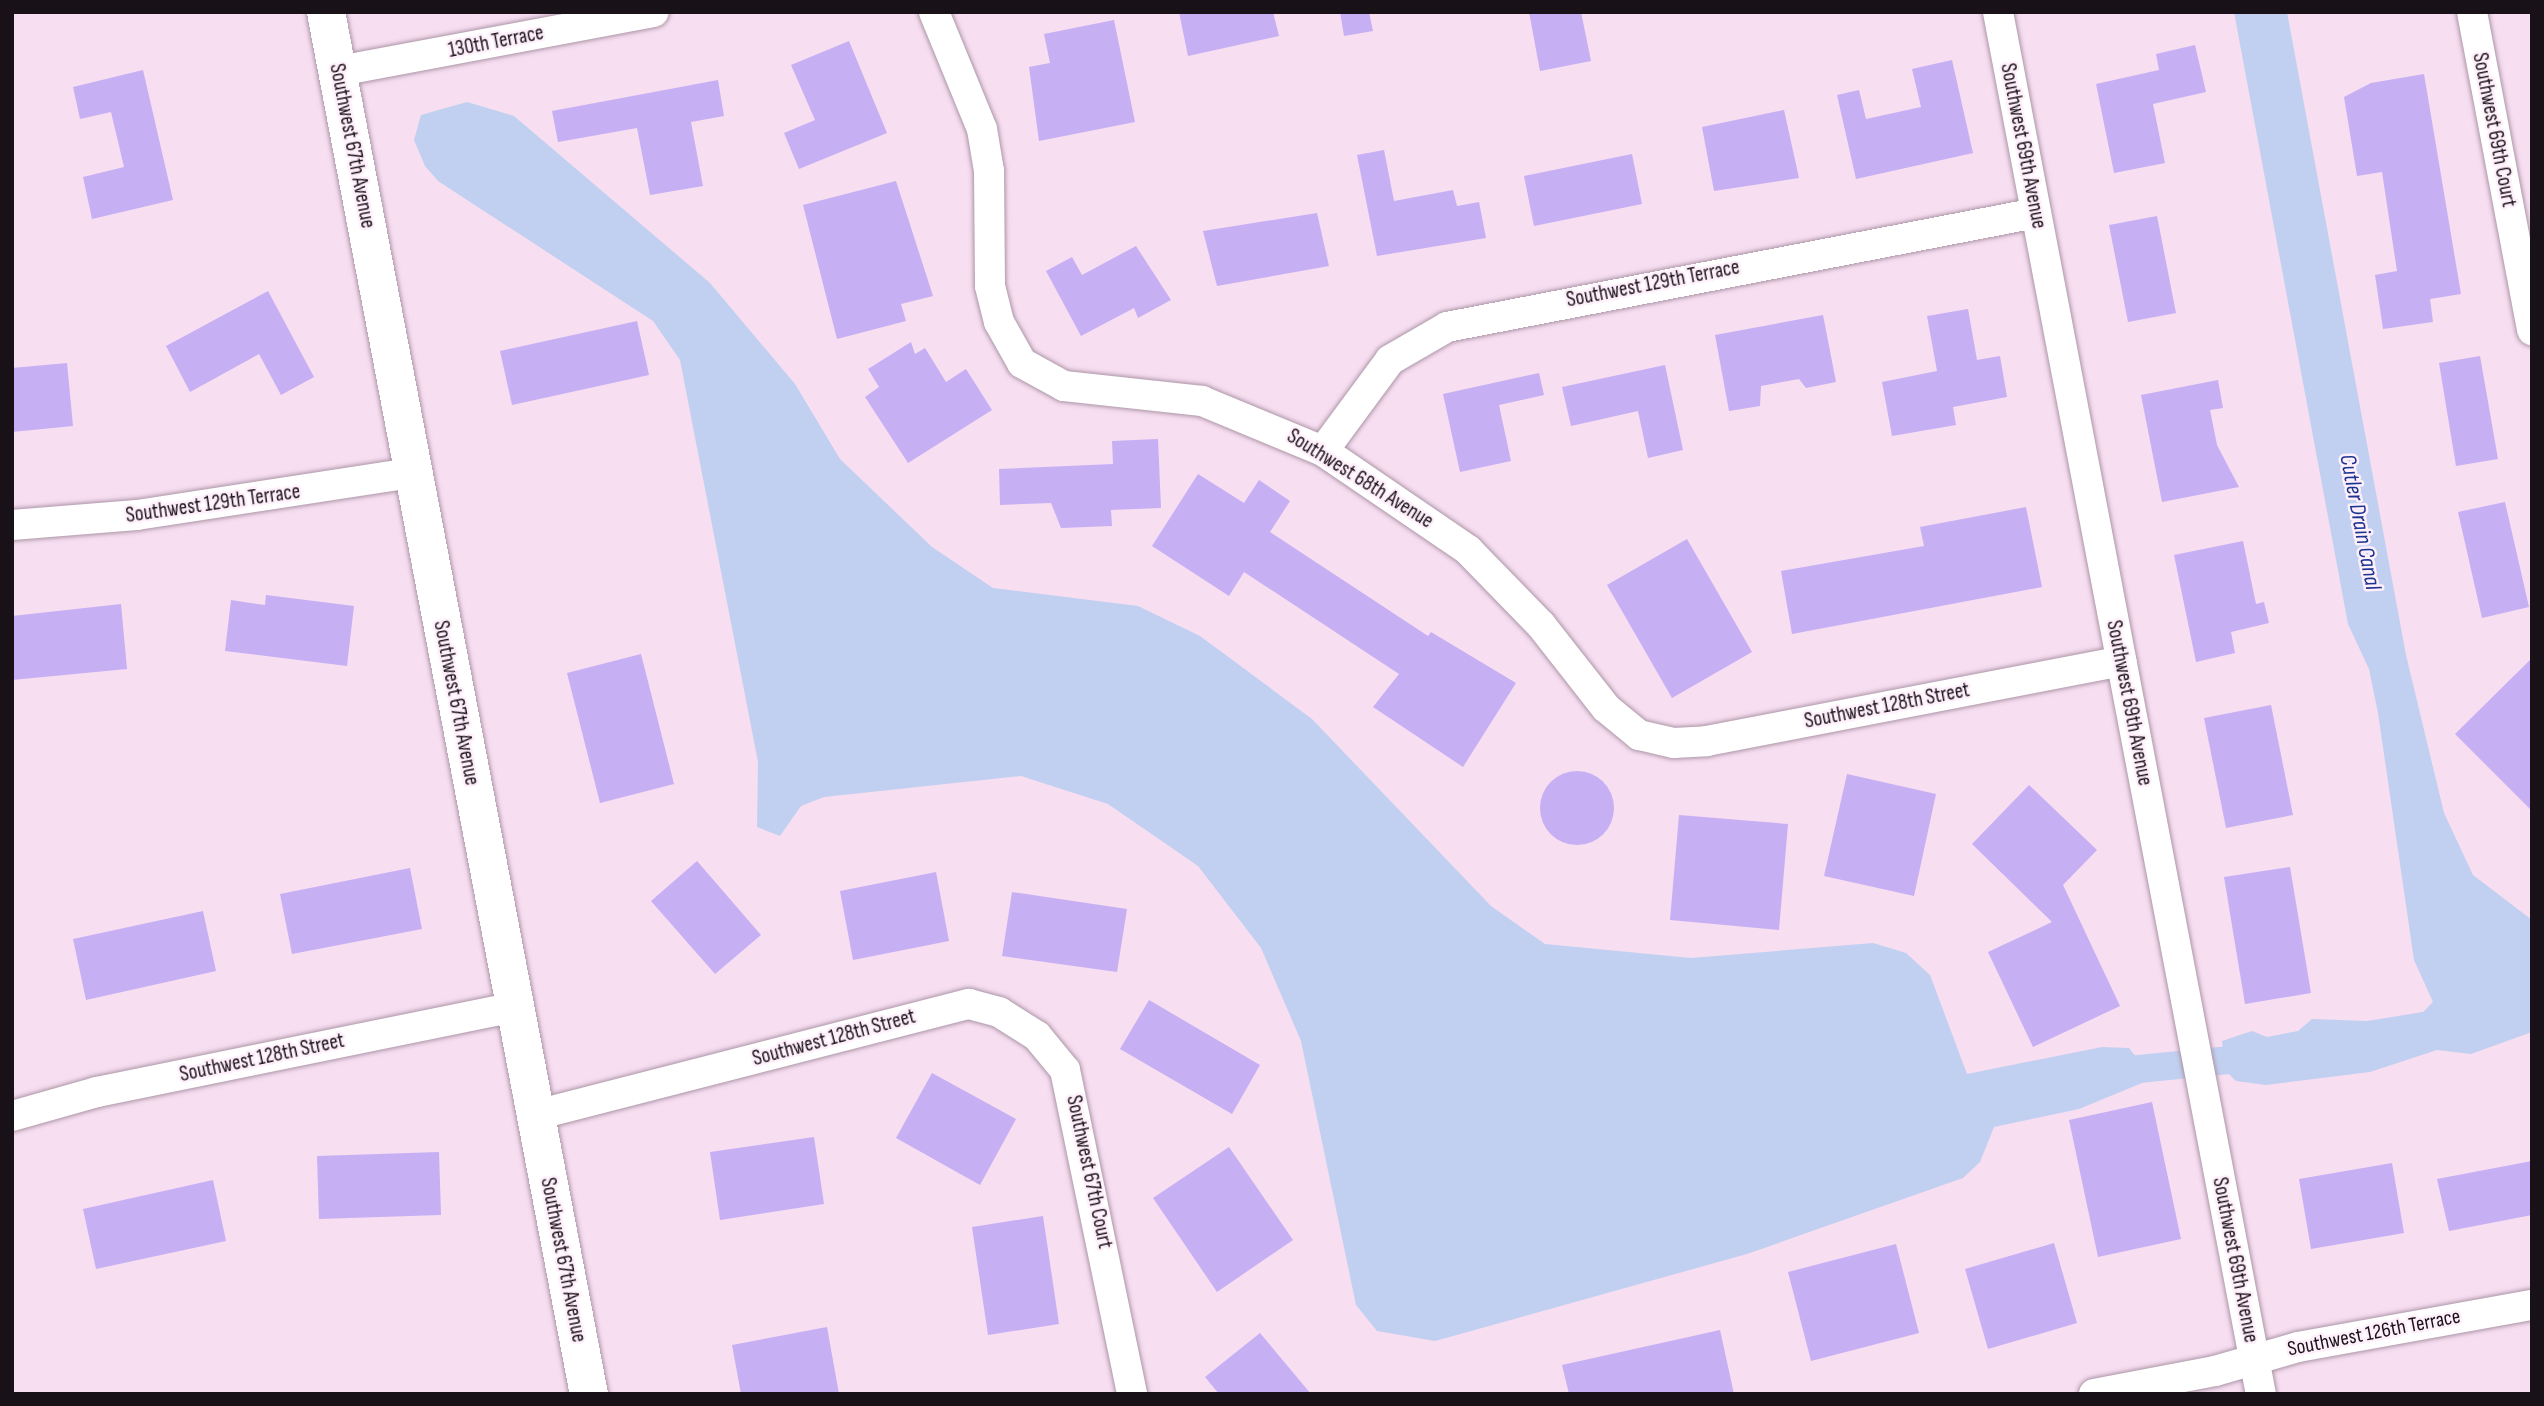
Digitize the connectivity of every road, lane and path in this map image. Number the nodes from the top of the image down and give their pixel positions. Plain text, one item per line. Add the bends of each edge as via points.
1 (326, 12) edge
2 (654, 12) edge
3 (934, 12) edge
4 (1998, 12) edge
5 (2472, 12) edge
6 (339, 71) junction
7 (2036, 213) junction
8 (2532, 330) edge
9 (1323, 451) junction
10 (412, 473) junction
11 (12, 525) edge
12 (2121, 661) junction
13 (1652, 740) joint
14 (969, 1004) joint
15 (514, 1007) junction
16 (536, 1115) junction
17 (12, 1116) edge
18 (2532, 1305) edge
19 (2254, 1359) junction
20 (589, 1394) edge
21 (1132, 1394) edge
22 (2094, 1394) edge
23 (2261, 1394) edge

1 - 6 main road, Southwest 67th Avenue
2 - 6 street, 130th Terrace
3 - 9 street, Southwest 68th Avenue via 982,129 989,171 990,286 1014,355 1054,383 1202,401
4 - 7 street, Southwest 69th Avenue
5 - 8 street, Southwest 69th Court
6 - 10 main road, Southwest 67th Avenue
7 - 9 street, Southwest 129th Terrace via 1447,327 1390,360
7 - 12 street, Southwest 69th Avenue
9 - 13 street, Southwest 68th Avenue via 1468,550 1541,625 1606,708
10 - 11 street, Southwest 129th Terrace via 137,515
10 - 15 main road, Southwest 67th Avenue
12 - 13 street, Southwest 128th Street via 1707,741
12 - 19 street, Southwest 69th Avenue
14 - 16 street, Southwest 128th Street
14 - 21 street, Southwest 67th Court via 1013,1018 1048,1046 1065,1070
15 - 16 main road, Southwest 67th Avenue
15 - 17 street, Southwest 128th Street via 97,1092
16 - 20 main road, Southwest 67th Avenue
18 - 19 street, Southwest 126th Terrace
19 - 22 street, Southwest 126th Terrace
19 - 23 street, Southwest 69th Avenue

